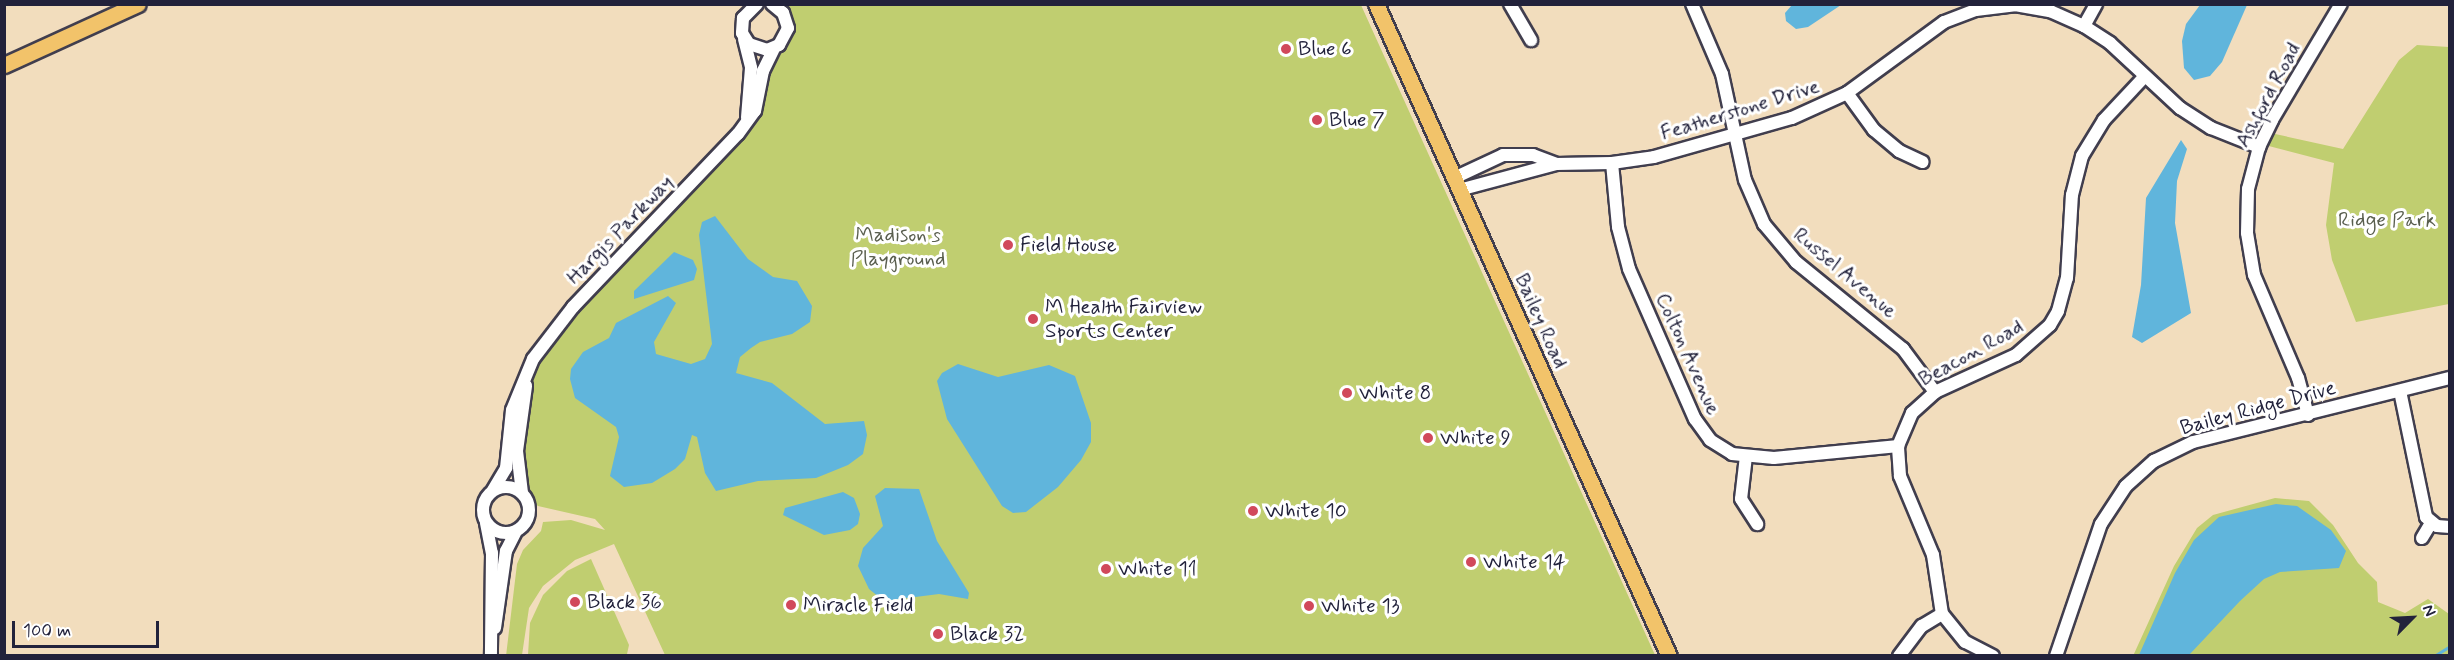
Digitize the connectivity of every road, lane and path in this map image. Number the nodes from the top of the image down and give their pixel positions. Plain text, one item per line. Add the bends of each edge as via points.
1 (138, 4) edge
2 (1376, 4) edge
3 (1510, 4) edge
4 (1692, 4) edge
5 (2096, 4) edge
6 (2341, 4) edge
7 (775, 6) edge
8 (750, 7) edge
9 (1975, 7) edge
10 (2084, 26) junction
11 (744, 39) junction
12 (1531, 40) dead end
13 (774, 48) junction
14 (4, 65) edge
15 (2145, 76) junction
16 (1847, 93) junction
17 (747, 118) junction
18 (1737, 133) junction
19 (2259, 147) junction
20 (1923, 162) dead end
21 (1612, 163) junction
22 (1556, 164) junction
23 (1456, 184) junction
24 (528, 373) junction
25 (2450, 378) edge
26 (2400, 391) junction
27 (1935, 392) junction
28 (2308, 415) junction
29 (1898, 446) junction
30 (1746, 456) junction
31 (493, 490) junction
32 (522, 493) junction
33 (486, 522) junction
34 (2431, 523) junction
35 (1757, 524) dead end
36 (2450, 526) edge
37 (516, 531) junction
38 (2422, 538) dead end
39 (1942, 615) junction
40 (493, 635) junction
41 (491, 656) edge
42 (1669, 656) edge
43 (1899, 656) edge
44 (1993, 656) edge
45 (2056, 656) edge

1 - 14 main road
2 - 23 main road, Bailey Road
3 - 12 street
4 - 18 street, Russel Avenue via 1722,74
5 - 10 street
6 - 19 street, Ashford Road
7 - 13 street, Hargis Parkway via 788,28
8 - 11 street, Hargis Parkway via 741,25
9 - 10 street, Featherstone Drive via 2031,7
9 - 16 street, Featherstone Drive via 1932,29
10 - 15 street, Featherstone Drive via 2110,43
11 - 13 street via 754,48
11 - 17 street, Hargis Parkway via 751,68
13 - 17 street, Hargis Parkway via 763,71 755,111
15 - 19 street, Featherstone Drive via 2195,118
15 - 27 street, Beacon Road via 2104,120 2082,156 2072,195 2067,278 2050,325 2016,355
16 - 18 street, Featherstone Drive via 1809,112
16 - 20 street via 1874,130 1899,150
17 - 24 street, Hargis Parkway via 730,143 552,331
18 - 21 street, Featherstone Drive via 1654,157
18 - 27 street, Russel Avenue via 1749,194 1772,237 1796,262 1889,336
19 - 28 street, Ashford Road via 2248,189 2249,254 2262,298 2298,378
21 - 22 street, Featherstone Drive
21 - 30 street, Colton Avenue via 1618,227 1629,269 1695,419 1720,448
22 - 23 street, Featherstone Drive
22 - 23 street, Featherstone Drive via 1533,155 1503,155
23 - 42 main road, Bailey Road
24 - 31 street, Hargis Parkway via 512,410 506,468
24 - 32 street, Hargis Parkway via 517,452
25 - 26 street, Bailey Ridge Drive
26 - 28 street, Bailey Ridge Drive
26 - 34 street via 2416,454 2424,512
27 - 29 street, Beacon Road via 1912,413
28 - 45 street, Bailey Ridge Drive via 2193,442 2139,472 2101,524
29 - 30 street, Colton Avenue via 1774,458
29 - 39 street, Beacon Road via 1900,476 1933,555
30 - 35 street via 1741,499
31 - 32 street via 508,486
31 - 33 street via 484,501
32 - 37 street via 529,513
33 - 37 street via 502,533
33 - 40 street via 492,553
34 - 36 street
34 - 38 street
37 - 40 street via 506,551 500,613
39 - 43 street via 1922,626
39 - 44 street via 1965,642
40 - 41 street

